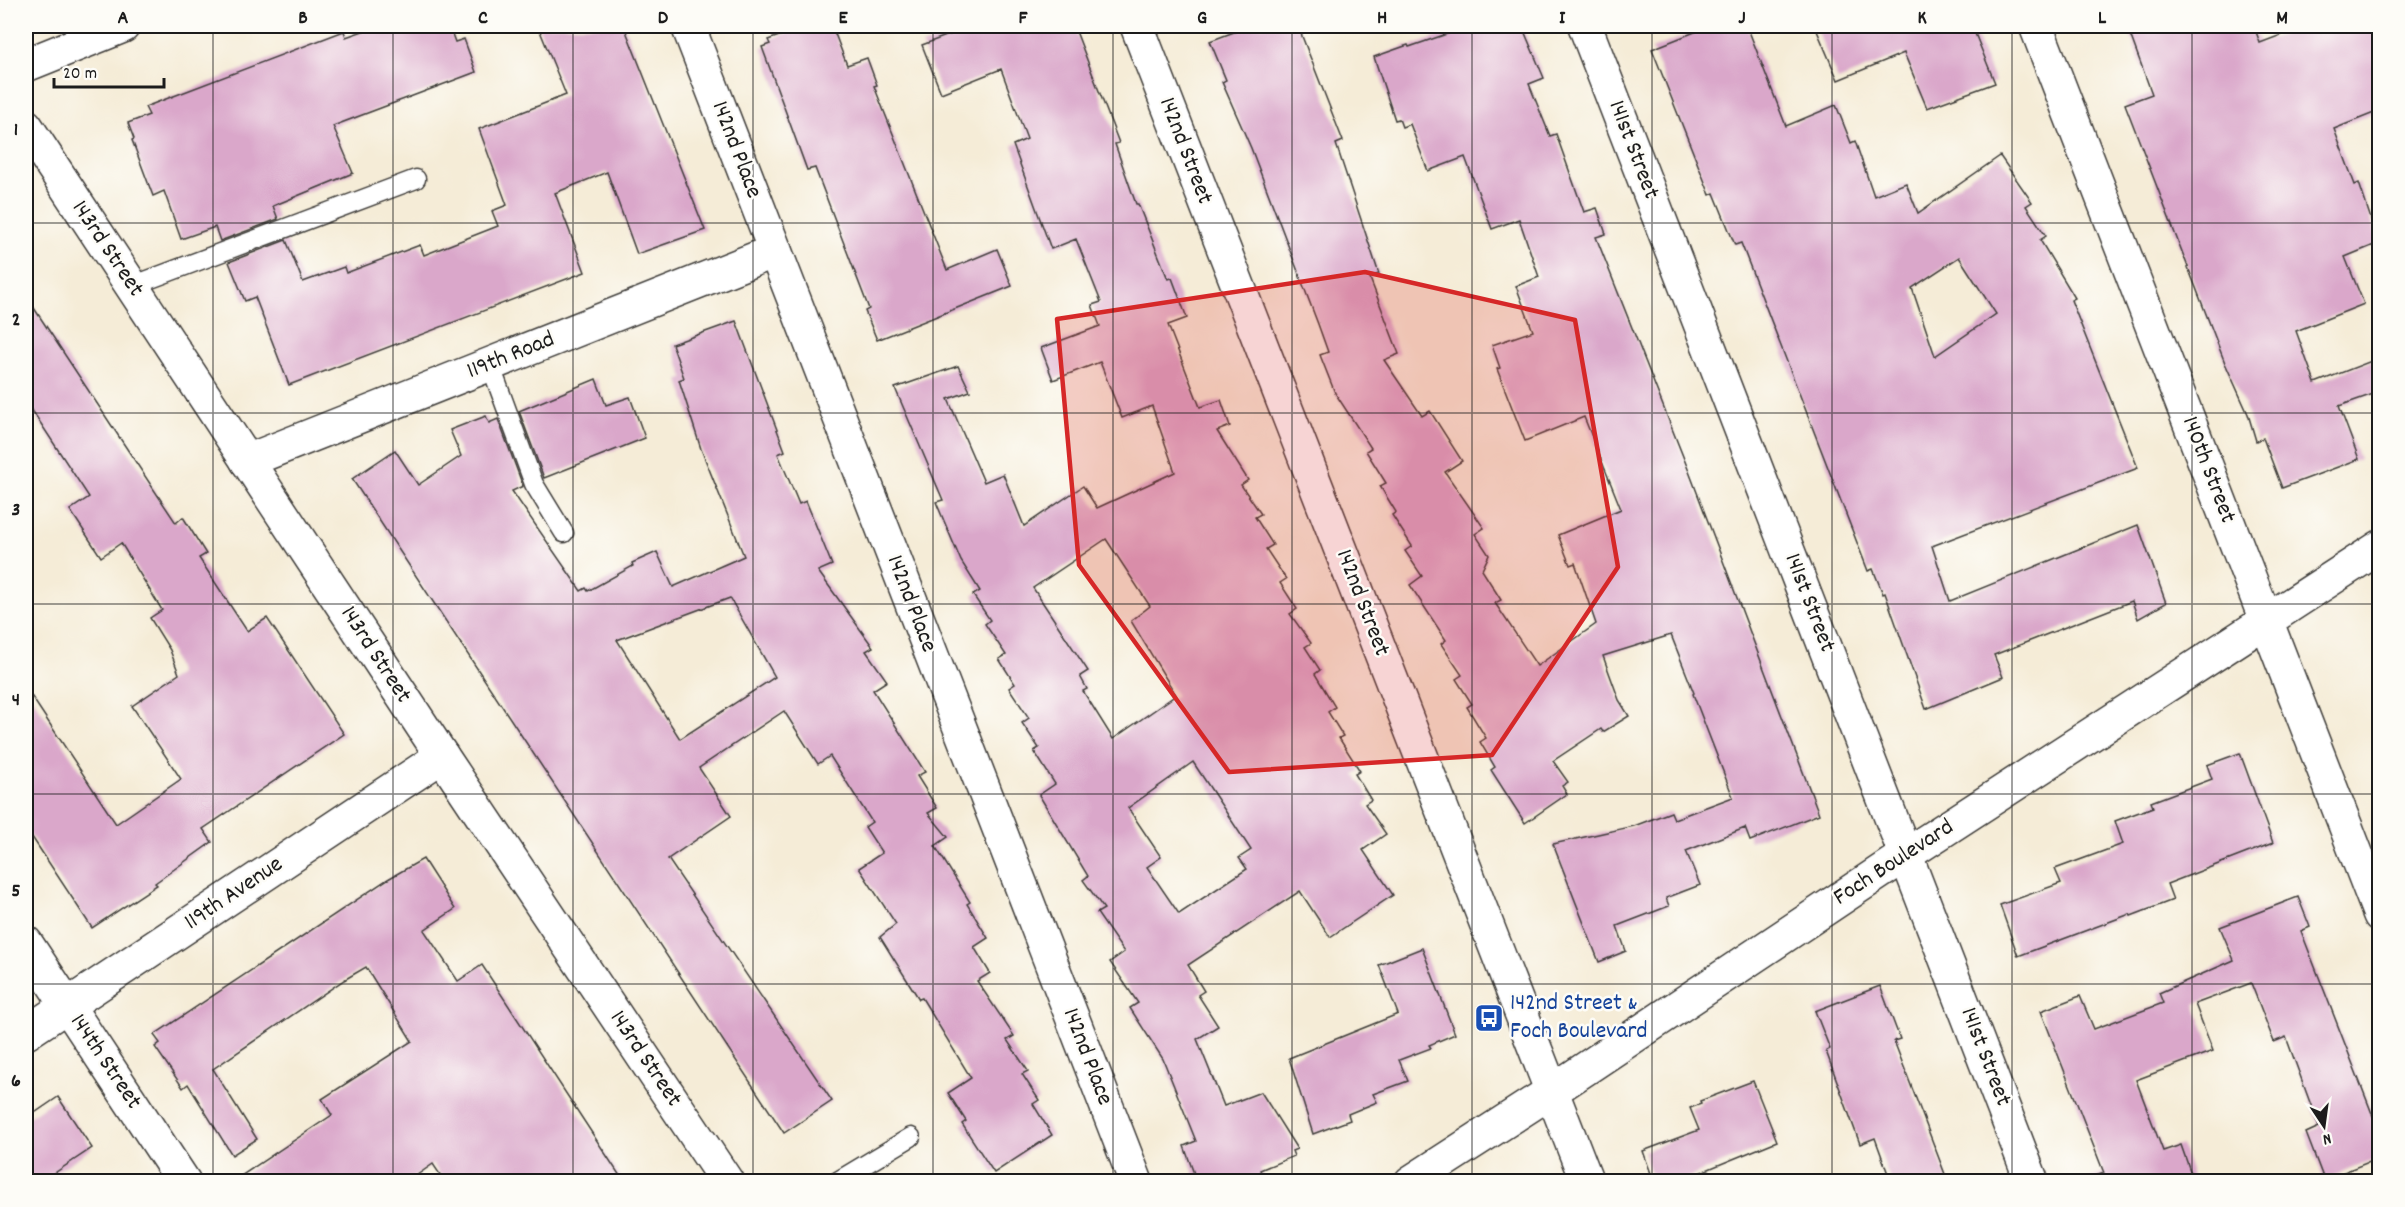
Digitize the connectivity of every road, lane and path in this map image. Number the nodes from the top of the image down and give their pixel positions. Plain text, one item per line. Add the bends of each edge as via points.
1 (123, 26) edge
2 (688, 26) edge
3 (1137, 26) edge
4 (1585, 26) edge
5 (2036, 26) edge
6 (26, 65) edge
7 (26, 126) edge
8 (416, 179) dead end
9 (775, 251) junction
10 (132, 286) junction
11 (490, 364) junction
12 (247, 460) junction
13 (564, 533) dead end
14 (2379, 547) edge
15 (2266, 622) junction
16 (442, 756) junction
17 (1907, 854) junction
18 (2379, 915) edge
19 (26, 943) edge
20 (67, 1005) junction
21 (26, 1033) edge
22 (1552, 1091) junction
23 (910, 1137) dead end
24 (184, 1182) edge
25 (727, 1182) edge
26 (836, 1182) edge
27 (1136, 1182) edge
28 (1411, 1182) edge
29 (1587, 1182) edge
30 (2032, 1182) edge

1 - 6 street
2 - 9 street, 142nd Place
3 - 22 street, 142nd Street
4 - 17 street, 141st Street
5 - 15 street, 140th Street
7 - 10 street, 143rd Street
8 - 10 lane
9 - 11 street, 119th Road
9 - 27 street, 142nd Place
10 - 12 street, 143rd Street
11 - 12 street, 119th Road
11 - 13 lane via 534,484
12 - 16 street, 143rd Street
14 - 15 street, Foch Boulevard
15 - 17 street, Foch Boulevard
15 - 18 street, 140th Street
16 - 20 street, 119th Avenue
16 - 25 street, 143rd Street
17 - 22 street, Foch Boulevard
17 - 30 street, 141st Street
19 - 20 street, 144th Street
20 - 21 street, 119th Avenue
20 - 24 street, 144th Street
22 - 28 street, Foch Boulevard
22 - 29 street, 142nd Street
23 - 26 lane

